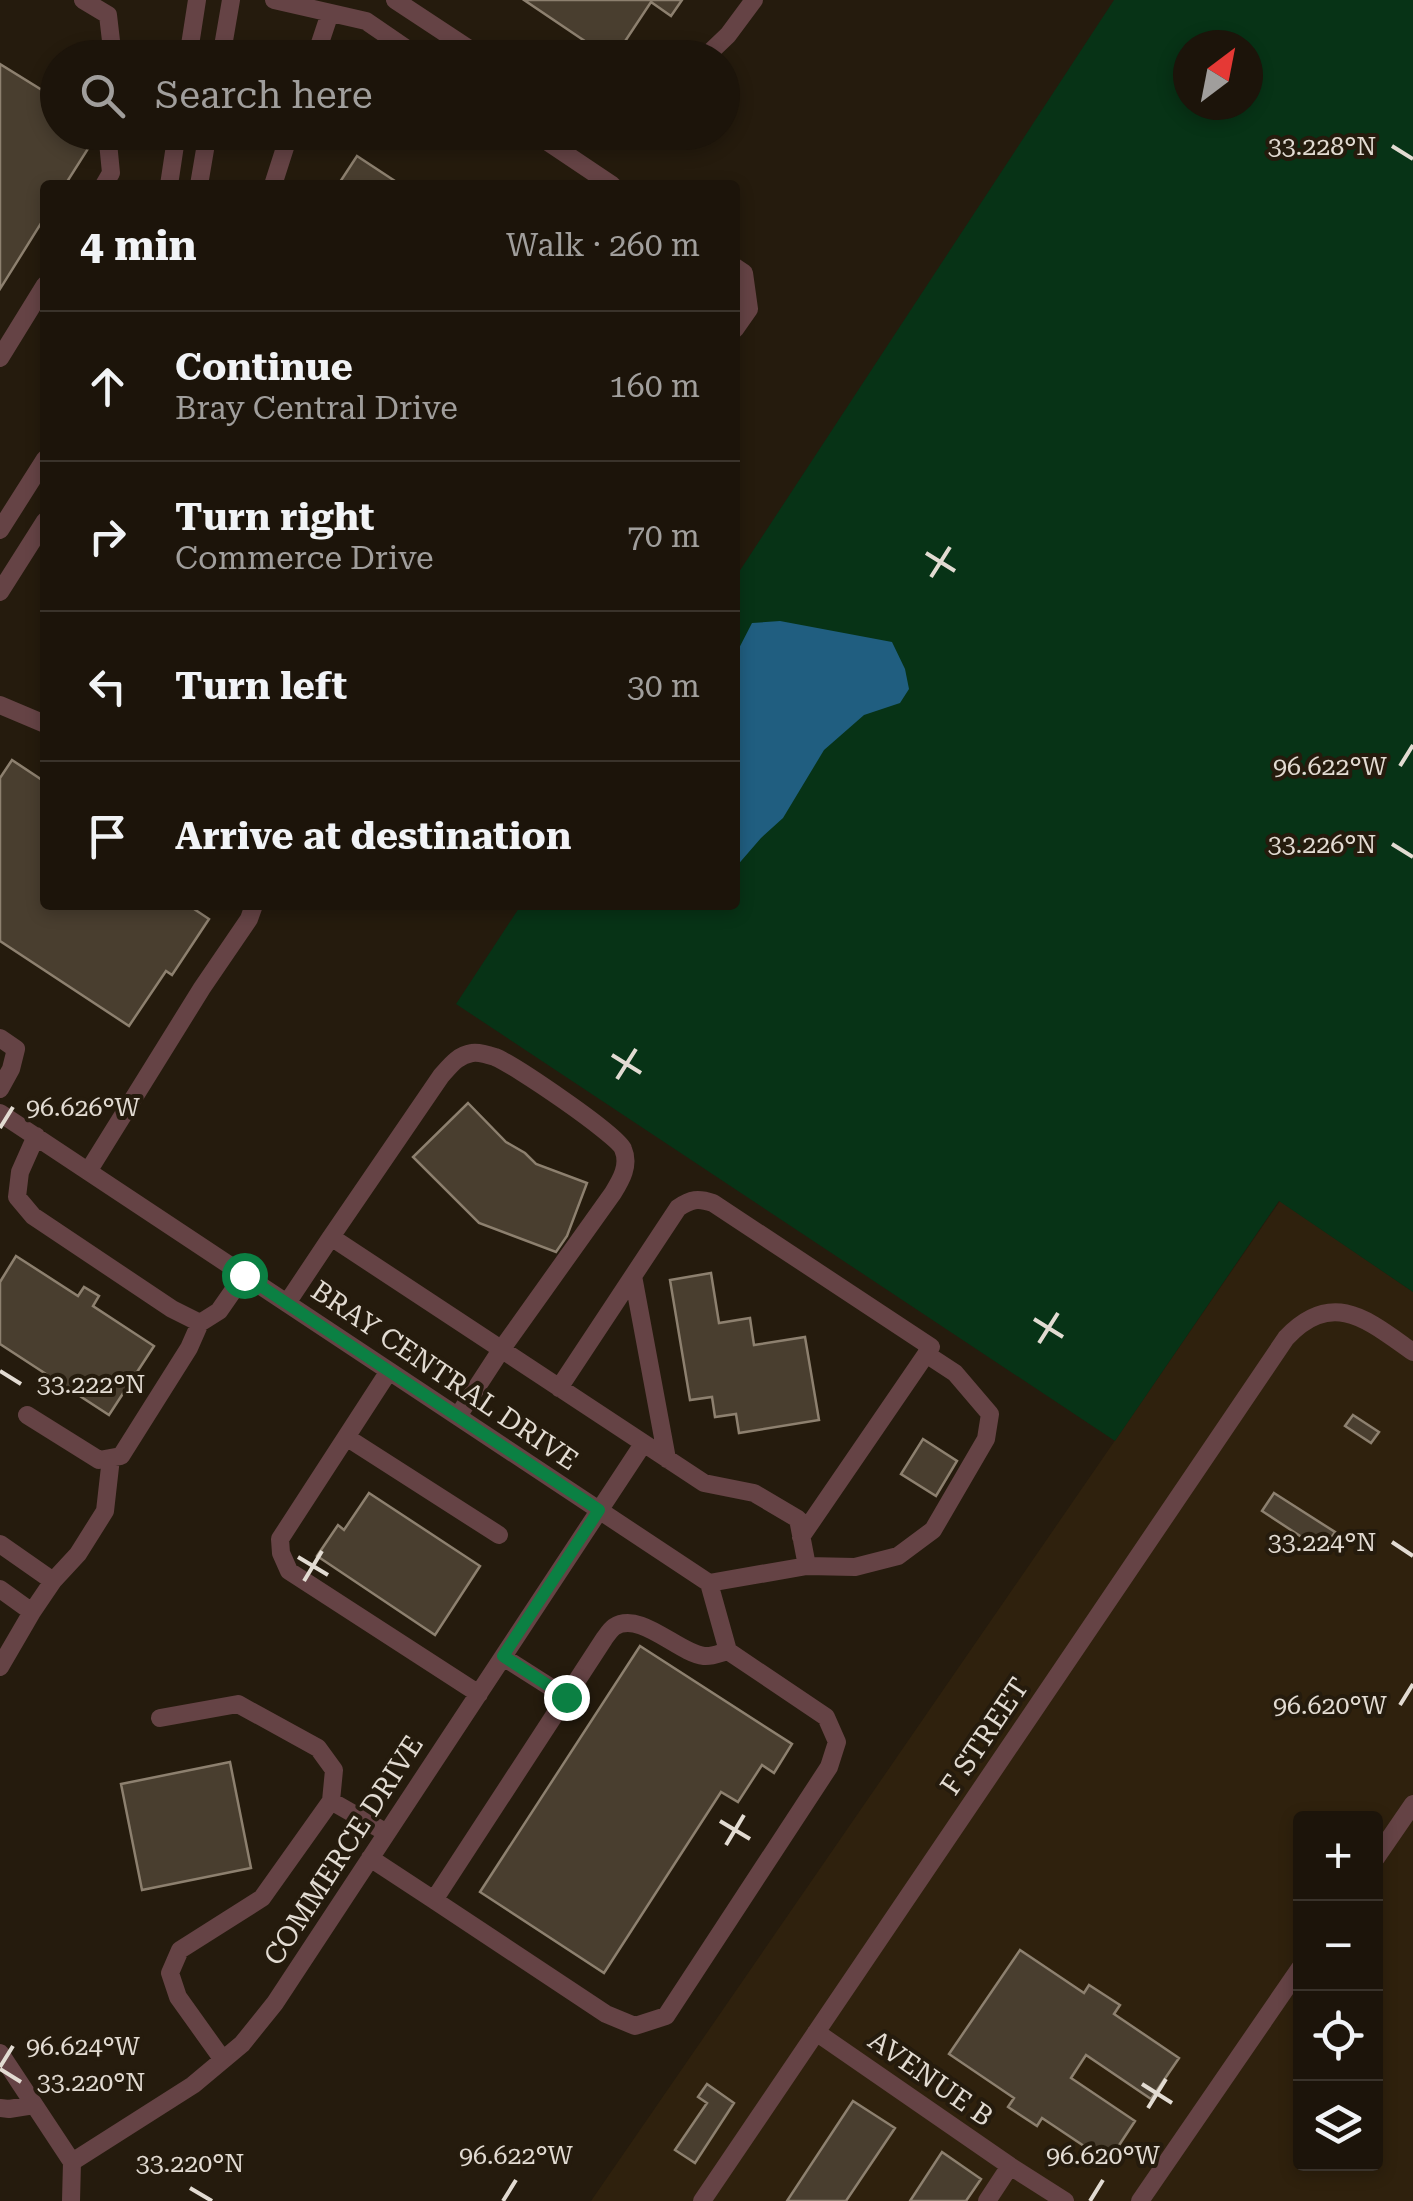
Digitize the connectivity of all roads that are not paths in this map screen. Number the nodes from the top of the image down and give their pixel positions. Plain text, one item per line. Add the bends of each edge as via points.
1 (83, 0) edge
2 (197, 0) edge
3 (230, 0) edge
4 (274, 0) edge
5 (395, 0) edge
6 (754, 0) edge
7 (330, 13) junction
8 (111, 40) edge
9 (191, 40) edge
10 (224, 40) edge
11 (321, 40) edge
12 (394, 40) edge
13 (455, 40) edge
14 (724, 40) edge
15 (108, 150) edge
16 (173, 150) edge
17 (205, 150) edge
18 (284, 150) edge
19 (560, 150) edge
20 (107, 180) edge
21 (169, 180) edge
22 (200, 180) edge
23 (275, 180) edge
24 (605, 180) edge
25 (740, 270) edge
26 (40, 294) edge
27 (740, 321) edge
28 (0, 358) edge
29 (40, 467) edge
30 (40, 529) edge
31 (0, 530) edge
32 (0, 592) edge
33 (0, 705) edge
34 (40, 722) edge
35 (252, 910) edge
36 (0, 1038) edge
37 (0, 1089) edge
38 (0, 1113) edge
39 (36, 1136) junction
40 (88, 1170) junction
41 (331, 1237) junction
42 (244, 1275) junction
43 (633, 1276) junction
44 (287, 1303) junction
45 (200, 1323) junction
46 (502, 1350) junction
47 (1413, 1352) edge
48 (926, 1354) junction
49 (388, 1370) junction
50 (559, 1388) junction
51 (27, 1415) dead end
52 (458, 1416) junction
53 (346, 1436) junction
54 (643, 1444) junction
55 (111, 1458) junction
56 (667, 1459) junction
57 (599, 1510) junction
58 (499, 1535) dead end
59 (801, 1537) junction
60 (0, 1544) edge
61 (807, 1566) junction
62 (53, 1581) junction
63 (709, 1583) junction
64 (0, 1589) edge
65 (32, 1612) junction
66 (728, 1651) junction
67 (503, 1656) junction
68 (0, 1667) edge
69 (479, 1694) junction
70 (566, 1697) junction
71 (160, 1718) dead end
72 (331, 1801) junction
73 (1413, 1804) edge
74 (387, 1833) junction
75 (1383, 1848) edge
76 (370, 1858) junction
77 (434, 1900) junction
78 (1293, 1978) edge
79 (816, 2032) junction
80 (0, 2053) edge
81 (222, 2060) junction
82 (34, 2104) junction
83 (0, 2108) edge
84 (72, 2162) junction
85 (1010, 2166) junction
86 (71, 2201) edge
87 (702, 2201) edge
88 (986, 2201) edge
89 (1065, 2201) edge
90 (1140, 2201) edge

1 - 8 street via 108,16
2 - 9 street
3 - 10 street
4 - 7 street
5 - 13 street
6 - 14 street
7 - 11 street
7 - 12 street via 366,21
15 - 20 street
16 - 21 street
17 - 22 street
18 - 23 street
19 - 24 street
25 - 27 street via 748,309
26 - 28 street
29 - 31 street
30 - 32 street
33 - 34 street
35 - 40 street
36 - 37 street via 16,1049
38 - 39 street, BRAY CENTRAL DRIVE
39 - 40 street, BRAY CENTRAL DRIVE
39 - 45 street via 20,1172 18,1197 33,1216
40 - 42 street, BRAY CENTRAL DRIVE
41 - 44 street
41 - 46 street
41 - 46 street via 458,1058 474,1052 497,1058 600,1126 622,1145 622,1176
42 - 44 street, BRAY CENTRAL DRIVE
42 - 45 street via 219,1311
43 - 48 street via 678,1208 691,1200 713,1202 931,1347
43 - 50 street
43 - 56 street
44 - 49 street, BRAY CENTRAL DRIVE
45 - 55 street via 121,1456
46 - 50 street
46 - 52 street
47 - 79 street, F STREET via 1355,1314 1332,1311 1302,1322 1286,1338
48 - 59 street
48 - 61 street via 955,1374 990,1414 986,1439 934,1530 898,1556 855,1567
49 - 52 street, BRAY CENTRAL DRIVE
49 - 53 street
50 - 54 street
51 - 55 street via 99,1460
52 - 57 street, BRAY CENTRAL DRIVE
53 - 58 street
53 - 69 street via 280,1539 288,1570
54 - 56 street
54 - 57 street, COMMERCE DRIVE
55 - 62 street via 105,1511
56 - 59 street via 704,1483 754,1494 798,1519
57 - 63 street, BRAY CENTRAL DRIVE
57 - 67 street, COMMERCE DRIVE
59 - 61 street
60 - 62 street
61 - 63 street
62 - 65 street
63 - 66 street
64 - 65 street
65 - 68 street
66 - 70 street via 704,1656 642,1626 615,1626
66 - 77 street via 826,1717 837,1742 829,1767 666,2016 635,2026 606,2014
67 - 69 street, COMMERCE DRIVE
67 - 70 street
69 - 74 street, COMMERCE DRIVE
70 - 77 street
71 - 72 street via 238,1704 318,1748 334,1770
72 - 74 street
72 - 81 street via 262,1898 180,1950 170,1973 178,1997
73 - 75 street
74 - 76 street, COMMERCE DRIVE
76 - 77 street
76 - 81 street, COMMERCE DRIVE via 275,2003
78 - 90 street
79 - 85 street, AVENUE B
79 - 87 street, F STREET
80 - 82 street
81 - 84 street, COMMERCE DRIVE
82 - 83 street
82 - 84 street
84 - 86 street
85 - 88 street
85 - 89 street, AVENUE B

